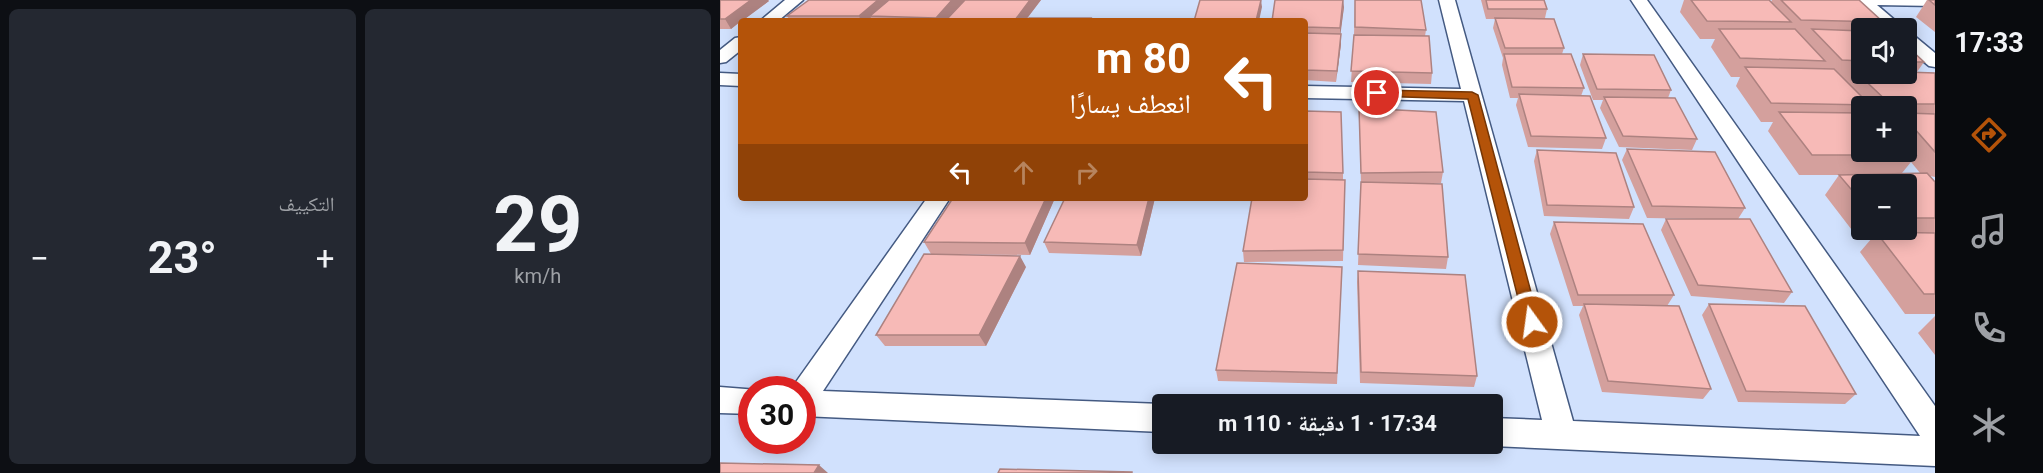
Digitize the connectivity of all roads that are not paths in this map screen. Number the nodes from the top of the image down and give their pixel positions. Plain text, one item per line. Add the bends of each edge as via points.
1 (795, 0) edge
2 (1447, 0) edge
3 (1639, 0) edge
4 (1862, 0) edge
5 (1876, 0) edge
6 (1935, 1) edge
7 (772, 18) edge
8 (1884, 18) edge
9 (738, 44) edge
10 (1917, 47) edge
11 (720, 58) edge
12 (1935, 62) edge
13 (720, 80) edge
14 (738, 80) edge
15 (1308, 92) edge
16 (1472, 95) junction
17 (937, 201) edge
18 (816, 378) edge
19 (720, 400) edge
20 (738, 401) edge
21 (816, 404) edge
22 (1152, 418) edge
23 (1935, 431) edge
24 (1503, 432) edge
25 (1561, 435) junction
26 (1935, 451) edge

1 - 7 street
2 - 16 street
3 - 23 street
4 - 8 street
5 - 6 street
9 - 11 street
10 - 12 street
13 - 14 street
15 - 16 street
16 - 25 street
17 - 18 street
19 - 20 street
21 - 22 street
24 - 25 street
25 - 26 street

